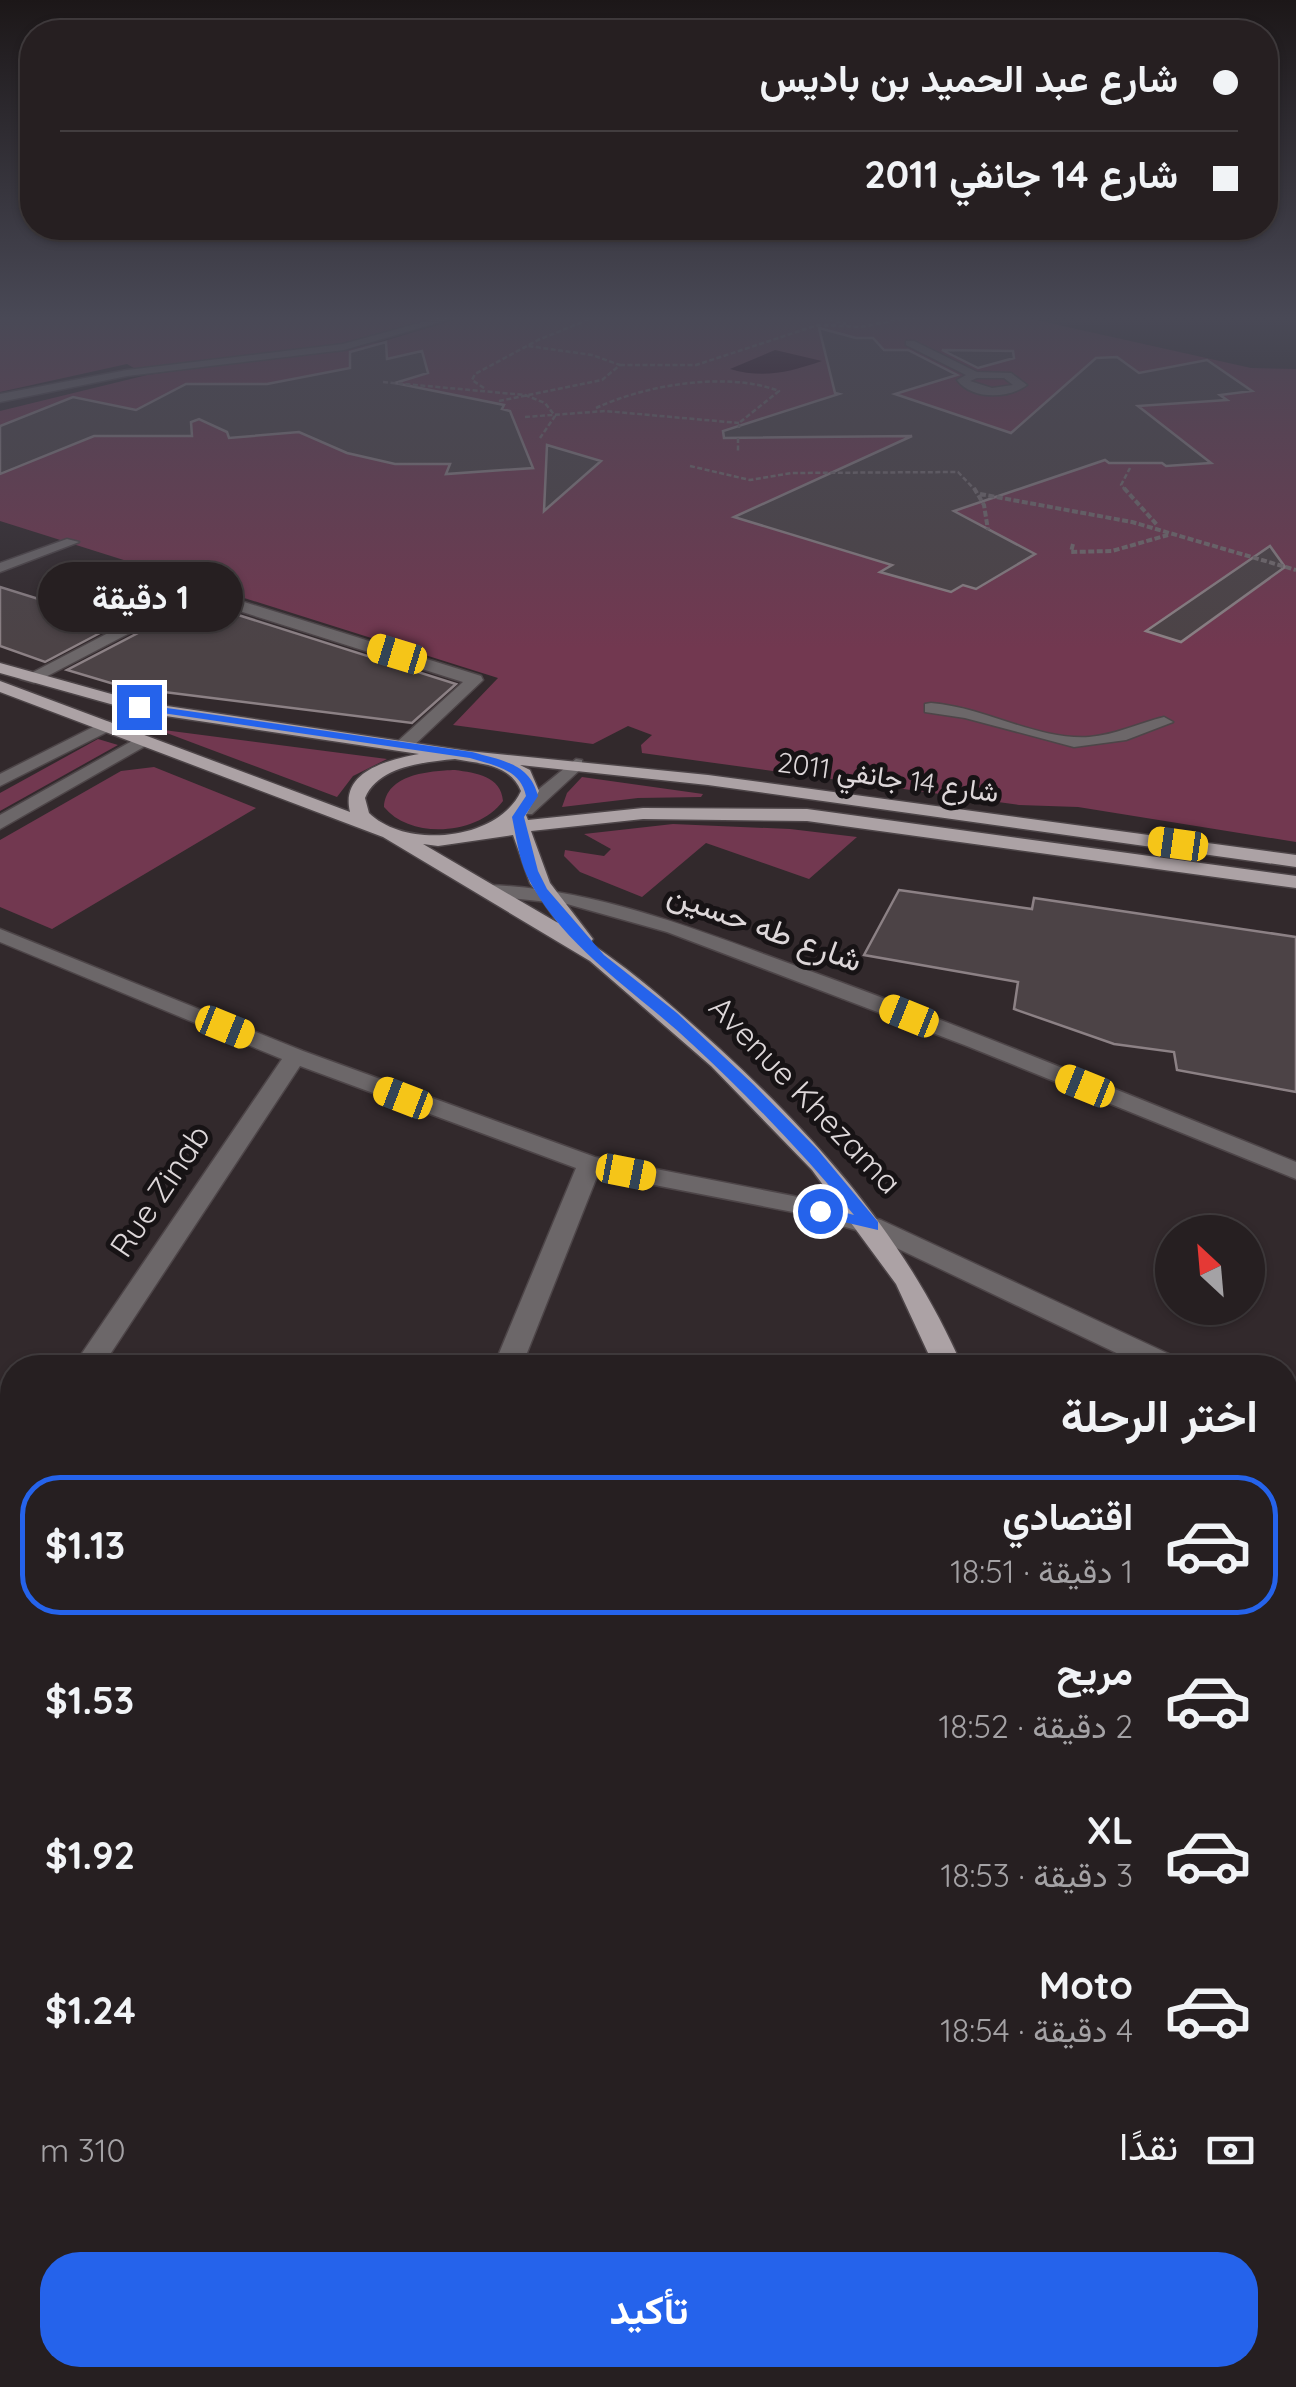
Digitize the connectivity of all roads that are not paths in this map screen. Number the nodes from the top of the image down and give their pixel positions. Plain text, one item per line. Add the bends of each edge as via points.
1 (72, 542) dead end
2 (0, 568) edge
3 (0, 668) edge
4 (28, 678) junction
5 (0, 686) edge
6 (930, 708) dead end
7 (1164, 722) dead end
8 (105, 726) junction
9 (141, 741) junction
10 (403, 746) junction
11 (464, 755) junction
12 (576, 764) junction
13 (0, 782) edge
14 (521, 818) junction
15 (0, 822) edge
16 (382, 830) junction
17 (1296, 861) edge
18 (1296, 882) edge
19 (490, 890) junction
20 (542, 891) junction
21 (5, 944) edge
22 (599, 958) junction
23 (295, 1056) junction
24 (590, 1164) junction
25 (1296, 1171) edge
26 (872, 1226) junction
27 (95, 1355) edge
28 (512, 1355) edge
29 (944, 1355) edge
30 (1146, 1355) edge

1 - 2 street
3 - 4 main road, شارع 14 جانفي 2011
4 - 10 main road, شارع 14 جانفي 2011 via 191,717
4 - 10 street via 186,598 212,597 475,680
5 - 8 main road
6 - 7 street via 1078,742
8 - 9 main road
8 - 13 street
9 - 15 street
9 - 16 main road
10 - 11 main road, شارع 14 جانفي 2011
11 - 12 main road, شارع 14 جانفي 2011
11 - 14 main road, Avenue Khezama via 516,769 528,782 532,796
11 - 16 main road via 399,762 376,772 356,800 361,815
12 - 14 street
12 - 17 main road, شارع 14 جانفي 2011
14 - 16 main road, شارع 14 جانفي 2011 via 480,835 432,840
14 - 18 main road, شارع 14 جانفي 2011 via 654,811 807,815
14 - 20 main road, Avenue Khezama via 531,871
16 - 19 main road, Avenue Khezama
19 - 20 street, Avenue Khezama
19 - 22 main road, Avenue Khezama
20 - 22 main road, Avenue Khezama
20 - 25 street, شارع طه حسين via 618,909 839,988
21 - 23 street
22 - 26 main road, Avenue Khezama via 749,1089
23 - 24 street
23 - 27 street, Rue Zinab
24 - 26 street
24 - 28 street
26 - 29 main road, Avenue Khezama
26 - 30 street

